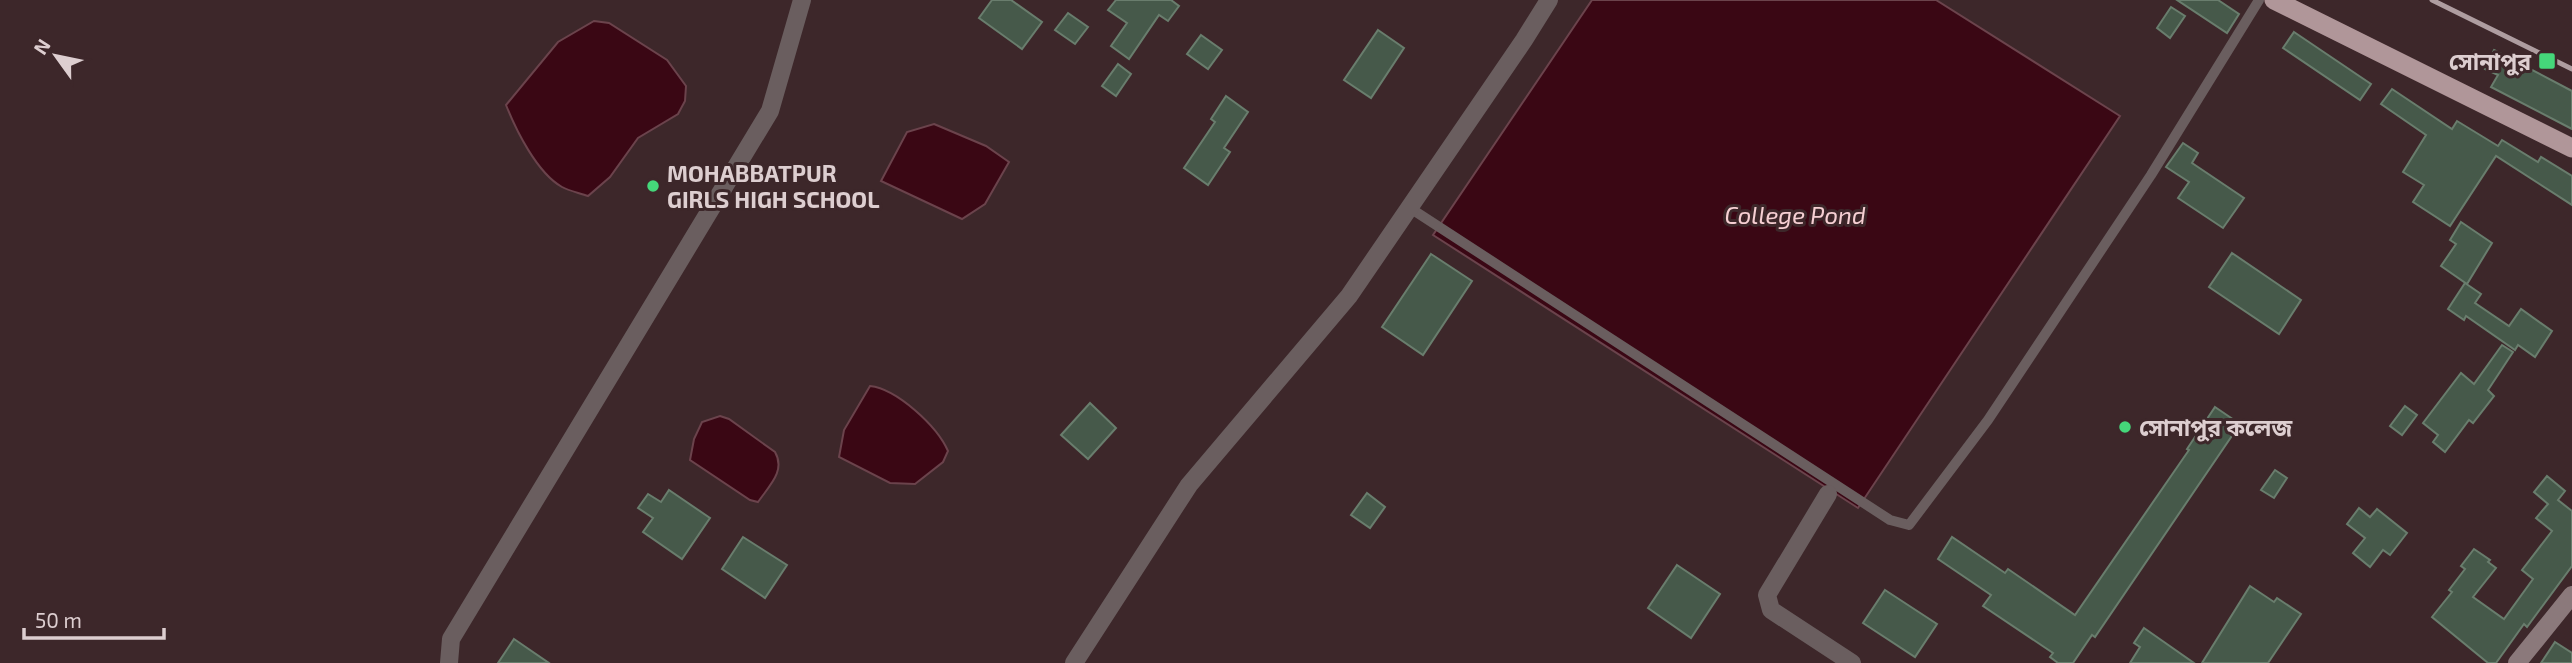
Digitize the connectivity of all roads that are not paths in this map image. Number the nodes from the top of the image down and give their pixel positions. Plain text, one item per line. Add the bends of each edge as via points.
1 (802, 0) edge
2 (1549, 0) edge
3 (2259, 0) edge
4 (2274, 0) edge
5 (2572, 148) edge
6 (1410, 208) junction
7 (1828, 494) dead end
8 (2572, 595) edge
9 (449, 663) edge
10 (1074, 663) edge
11 (1852, 663) edge
12 (2517, 663) edge

1 - 9 street via 770,111 451,639
2 - 6 street
3 - 6 lane via 2151,175 1995,409 1909,524 1890,520
4 - 5 highway
6 - 10 street via 1349,296 1189,485
7 - 11 street via 1767,595 1771,610
8 - 12 main road

